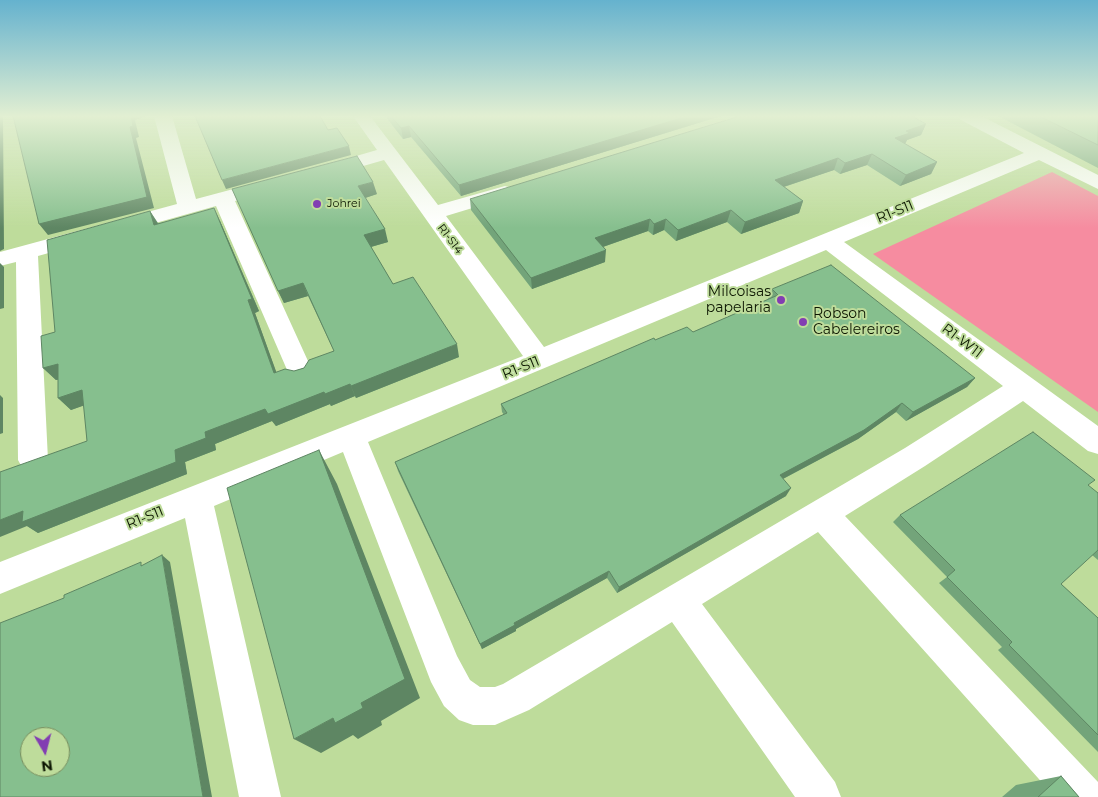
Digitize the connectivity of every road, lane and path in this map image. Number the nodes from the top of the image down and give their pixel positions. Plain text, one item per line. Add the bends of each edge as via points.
1 (173, 153) edge
2 (388, 153) joint
3 (1040, 153) joint
4 (1098, 183) edge
5 (524, 186) edge
6 (223, 198) junction
7 (188, 207) junction
8 (432, 214) junction
9 (827, 240) junction
10 (27, 252) junction
11 (0, 259) edge
12 (540, 360) junction
13 (300, 372) edge
14 (1024, 386) junction
15 (351, 436) junction
16 (1098, 442) edge
17 (33, 460) edge
18 (197, 497) junction
19 (821, 513) junction
20 (0, 578) edge
21 (677, 599) junction
22 (260, 797) edge
23 (820, 797) edge
24 (1083, 797) edge

1 - 7 street
2 - 6 street
2 - 8 street, R1-S14
3 - 4 street
3 - 9 street, R1-S11
5 - 8 street
6 - 7 street
6 - 13 street
7 - 10 street
8 - 12 street, R1-S14
9 - 12 street, R1-S11
9 - 14 street, R1-W11
10 - 11 street
10 - 17 street
12 - 15 street, R1-S11
14 - 16 street, R1-W11
14 - 19 street
15 - 18 street, R1-S11
15 - 21 street via 444,669 458,693 473,706 495,706 516,697
18 - 20 street, R1-S11
18 - 22 street
19 - 21 street
19 - 24 street
21 - 23 street

